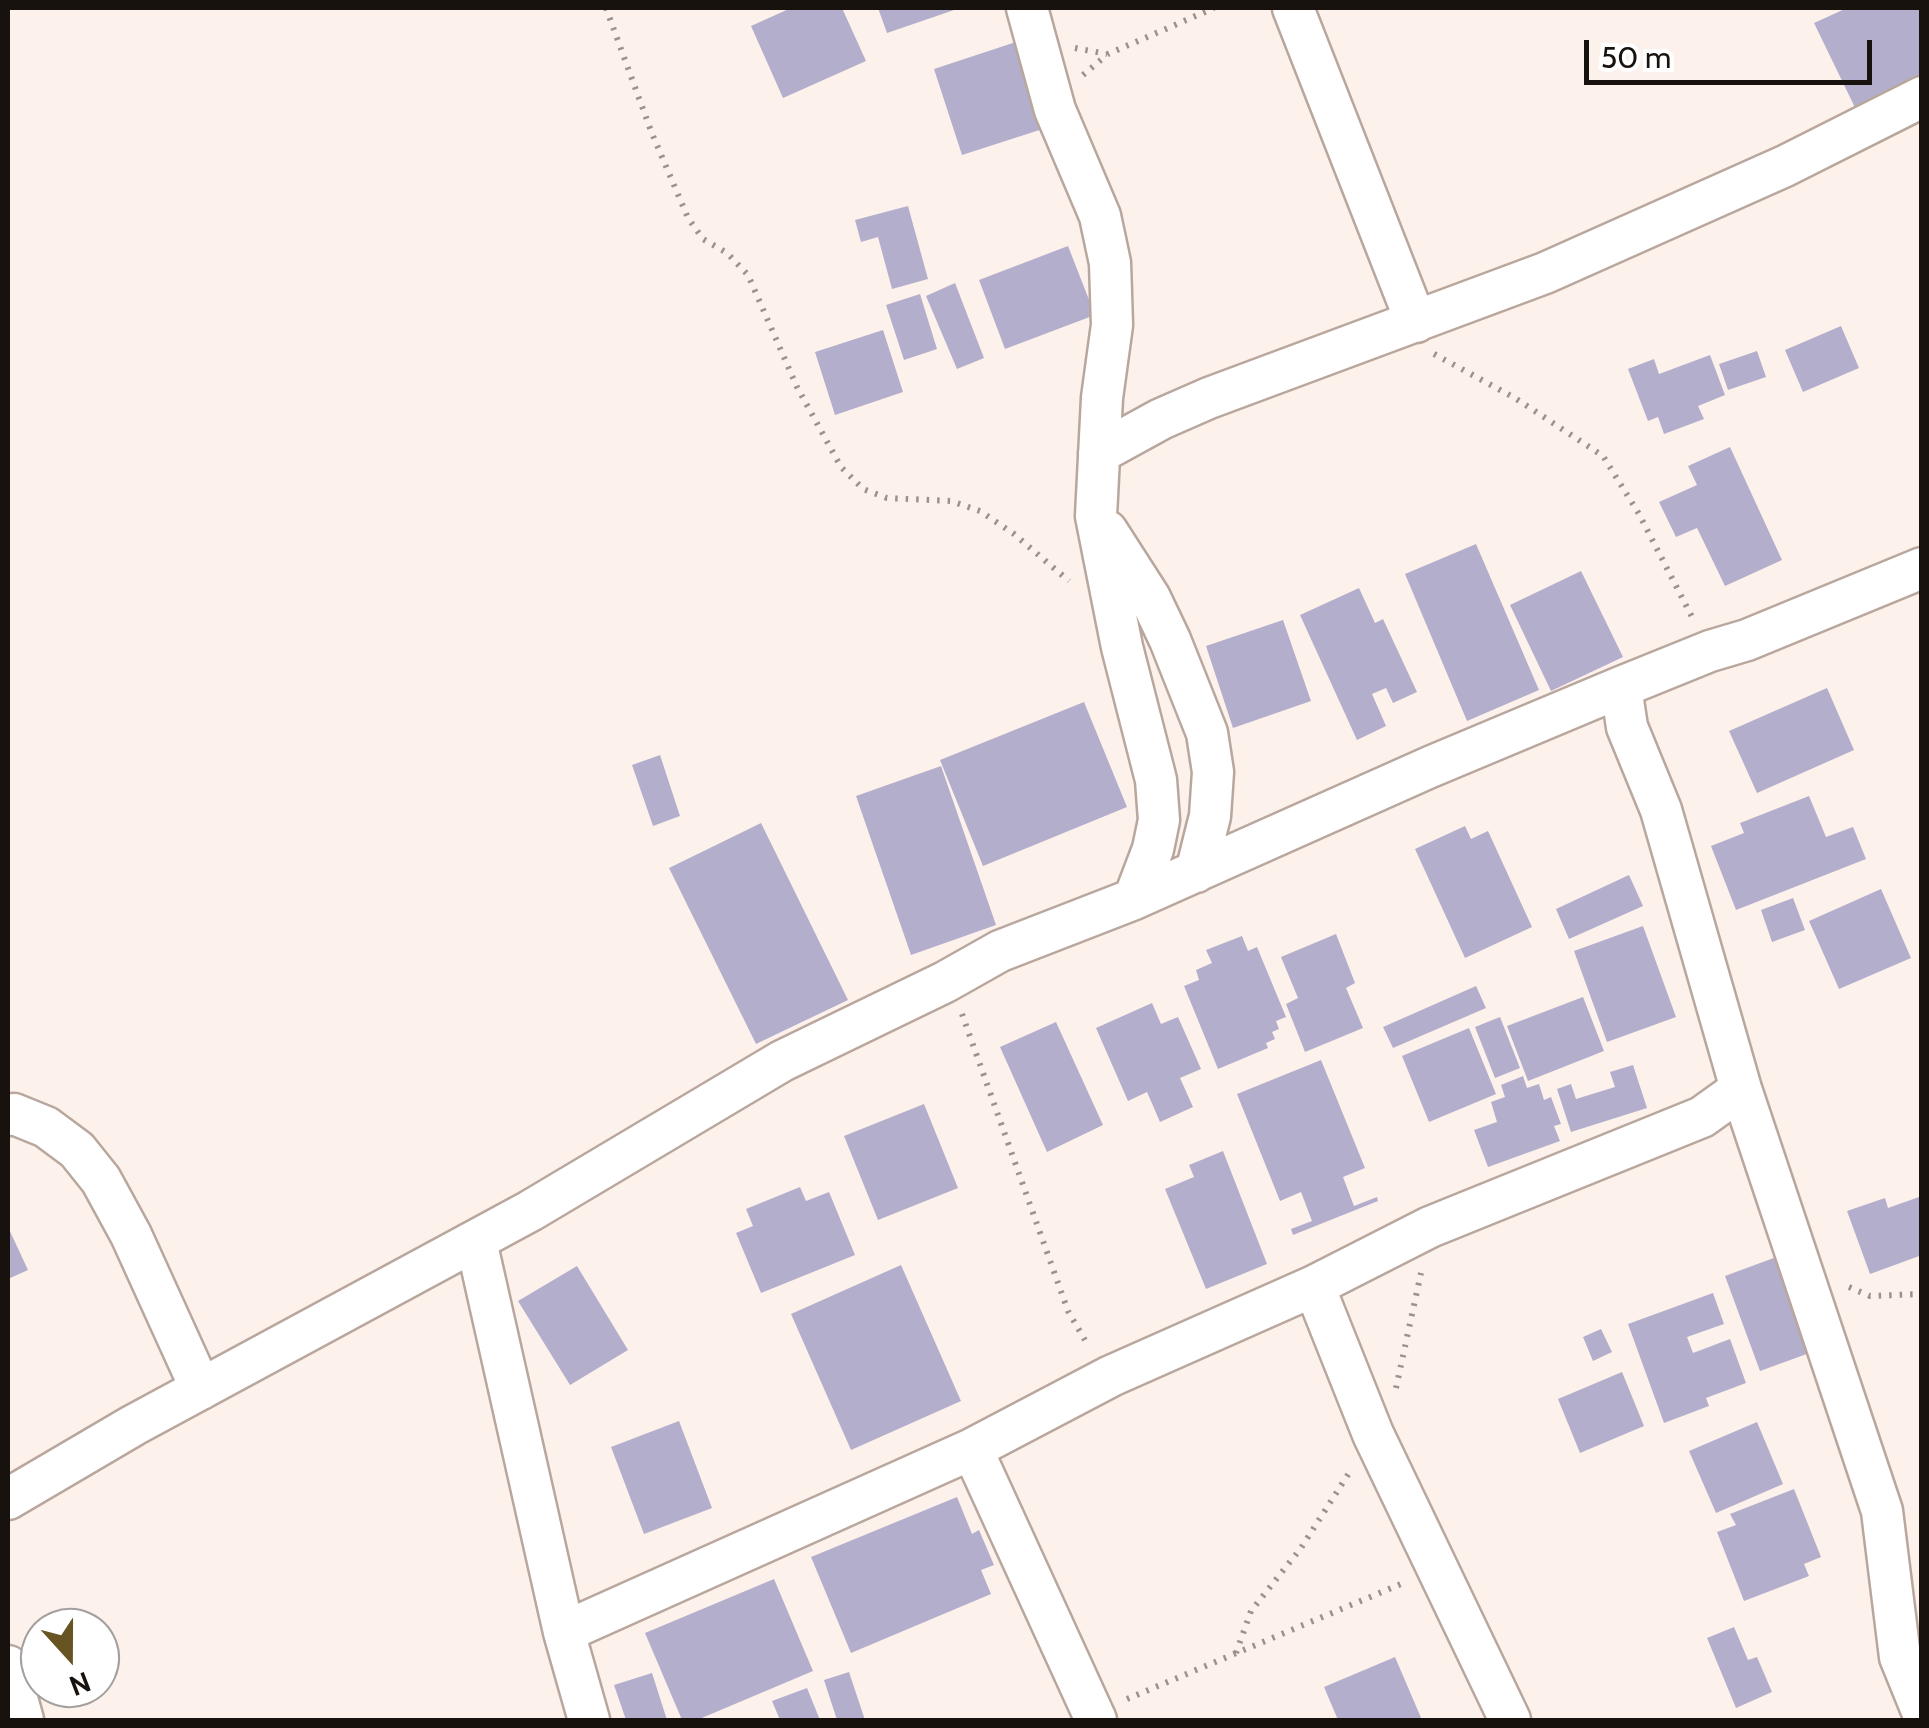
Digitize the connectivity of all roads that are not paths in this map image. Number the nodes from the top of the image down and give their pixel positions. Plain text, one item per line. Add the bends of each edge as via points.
1 (1027, 8) edge
2 (1293, 8) edge
3 (1922, 97) edge
4 (1405, 326) junction
5 (1099, 454) junction
6 (1096, 516) junction
7 (1922, 568) edge
8 (1620, 687) junction
9 (1196, 872) junction
10 (1134, 899) junction
11 (1741, 1089) junction
12 (8, 1115) edge
13 (476, 1241) junction
14 (1314, 1286) junction
15 (202, 1390) junction
16 (972, 1449) junction
17 (8, 1499) edge
18 (564, 1632) junction
19 (8, 1666) edge
20 (1922, 1711) edge
21 (1095, 1717) edge
22 (23, 1720) edge
23 (589, 1720) edge
24 (1510, 1720) edge

1 - 5 street via 1055,110 1100,216 1110,263 1112,325
2 - 4 street
3 - 4 street via 1656,226
4 - 5 street via 1161,418
5 - 6 street
6 - 9 street via 1150,598 1207,733 1210,816
6 - 10 street via 1160,820
7 - 8 street
8 - 9 street
8 - 11 street
9 - 10 street
10 - 13 street via 1000,951 782,1060
11 - 14 street via 1702,1117 1430,1227
11 - 20 street via 1882,1511 1900,1657
12 - 15 street via 46,1127 101,1180
13 - 15 street
13 - 18 street
14 - 16 street via 1111,1376
14 - 24 street via 1373,1434
15 - 17 street
16 - 18 street
16 - 21 street
18 - 23 street
19 - 22 street

